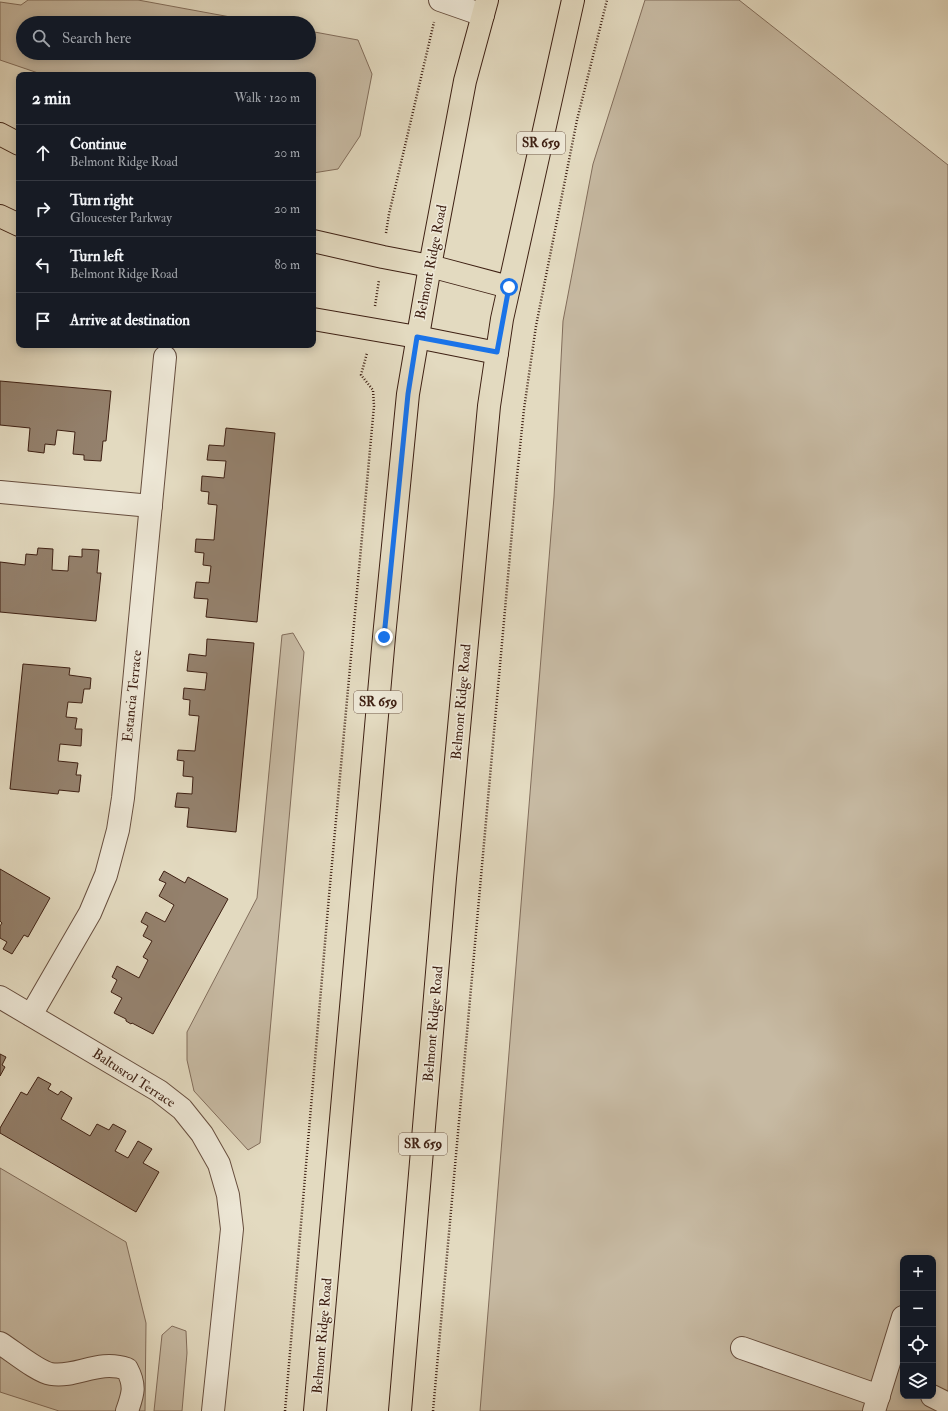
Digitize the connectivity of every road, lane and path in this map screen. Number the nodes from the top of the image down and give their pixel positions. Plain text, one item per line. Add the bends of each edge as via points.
1 (573, 0) edge
2 (607, 0) edge
3 (485, 7) edge
4 (438, 8) edge
5 (0, 134) edge
6 (16, 142) edge
7 (0, 216) edge
8 (16, 224) edge
9 (316, 242) edge
10 (383, 257) junction
11 (430, 266) junction
12 (509, 287) junction
13 (316, 320) edge
14 (371, 329) junction
15 (417, 337) junction
16 (497, 352) junction
17 (165, 357) dead end
18 (0, 492) edge
19 (151, 506) junction
20 (0, 997) edge
21 (31, 1016) junction
22 (902, 1327) edge
23 (0, 1344) edge
24 (742, 1348) dead end
25 (895, 1377) edge
26 (936, 1398) edge
27 (877, 1404) edge
28 (948, 1404) edge
29 (128, 1411) edge
30 (213, 1411) edge
31 (285, 1411) edge
32 (315, 1411) edge
33 (400, 1411) edge
34 (433, 1411) edge

1 - 12 main road, Belmont Ridge Road / SR 659
2 - 34 path via 577,120 536,326 524,409
3 - 4 street
3 - 11 main road, Belmont Ridge Road / SR 659 via 465,81
4 - 10 path via 389,214
5 - 6 main road
7 - 8 main road
9 - 10 main road
10 - 11 main road
10 - 14 path
11 - 12 main road
11 - 15 main road, Belmont Ridge Road / SR 659
12 - 16 main road, Belmont Ridge Road / SR 659
13 - 14 main road
14 - 15 main road
14 - 31 path via 361,375 373,390 374,406 330,880
15 - 16 main road
15 - 32 main road, Belmont Ridge Road / SR 659 via 408,394 384,637
16 - 33 main road, Belmont Ridge Road / SR 659 via 489,406 446,862
17 - 19 street, Estancia Terrace
18 - 19 street
19 - 21 street, Estancia Terrace via 118,830 106,875 90,913
20 - 21 street, Baltusrol Terrace
21 - 30 street, Baltusrol Terrace via 159,1091 182,1109 202,1134 219,1164 228,1195 232,1229
22 - 25 street
23 - 29 street via 51,1374 104,1365 127,1369 133,1379 134,1388
24 - 27 street
25 - 27 street
26 - 28 street

